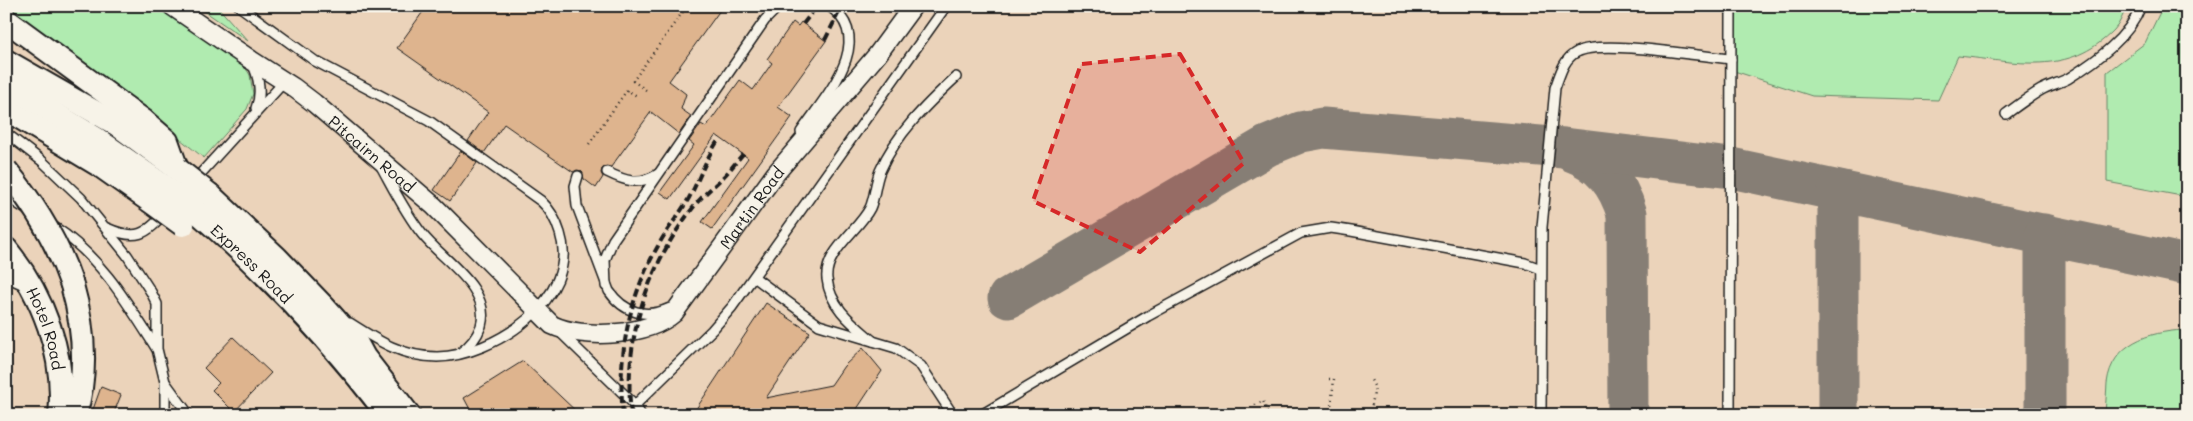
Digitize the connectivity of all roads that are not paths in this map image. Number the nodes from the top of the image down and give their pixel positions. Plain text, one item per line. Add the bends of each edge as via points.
1 (172, 6) edge
2 (238, 6) edge
3 (779, 6) edge
4 (829, 6) edge
5 (913, 6) edge
6 (946, 6) edge
7 (1731, 6) edge
8 (2141, 6) edge
9 (6, 20) edge
10 (1731, 59) junction
11 (250, 60) junction
12 (6, 61) edge
13 (956, 77) dead end
14 (284, 82) junction
15 (6, 84) edge
16 (6, 109) edge
17 (253, 113) junction
18 (2006, 114) dead end
19 (6, 133) edge
20 (373, 153) junction
21 (6, 170) edge
22 (607, 172) dead end
23 (662, 172) junction
24 (578, 176) dead end
25 (164, 185) junction
26 (762, 192) junction
27 (6, 196) edge
28 (196, 210) junction
29 (106, 228) junction
30 (6, 249) edge
31 (1541, 269) junction
32 (6, 277) edge
33 (754, 277) junction
34 (606, 286) junction
35 (34, 292) junction
36 (688, 296) junction
37 (324, 308) junction
38 (536, 310) junction
39 (552, 325) junction
40 (873, 341) junction
41 (357, 344) junction
42 (157, 349) junction
43 (458, 354) junction
44 (165, 382) junction
45 (635, 405) junction
46 (380, 409) edge
47 (60, 415) edge
48 (75, 415) edge
49 (165, 415) edge
50 (189, 415) edge
51 (409, 415) edge
52 (425, 415) edge
53 (641, 415) edge
54 (953, 415) edge
55 (981, 415) edge
56 (1541, 415) edge
57 (1730, 415) edge

1 - 11 street, Pitcairn Road
2 - 38 lane via 315,61 429,121 546,205 562,237 564,262 560,278
3 - 23 lane via 765,20
4 - 26 lane via 847,28 848,58
5 - 26 street, Martin Road via 877,55
6 - 33 lane
7 - 10 lane
8 - 18 lane via 2124,34 2105,52 2068,79 2041,90
9 - 25 street via 168,141
10 - 31 lane via 1595,47 1575,53 1566,62 1556,88
10 - 57 lane
11 - 14 street, Pitcairn Road
11 - 17 lane via 259,91
12 - 25 street via 116,124
13 - 40 lane via 917,116 887,157 878,174 870,208 829,262 830,294 842,314
14 - 17 lane
14 - 20 street, Pitcairn Road
15 - 25 street via 105,144
16 - 25 street, Express Road via 86,157
17 - 29 lane via 152,228 142,234 130,235
19 - 29 lane via 62,179
20 - 38 street, Pitcairn Road via 434,206
20 - 43 lane via 416,226 475,289 481,301 483,315 479,330 472,342
21 - 48 street, bridge via 44,226 72,284 80,316 83,351
22 - 23 lane via 633,182 647,180
23 - 34 lane via 610,246 604,266
24 - 34 lane via 574,192 577,206
25 - 28 street, Express Road, bridge
25 - 28 street, bridge
26 - 36 street, Martin Road
27 - 42 lane via 72,239 91,256 115,285
28 - 37 street via 277,258
28 - 46 street, Express Road via 294,305 345,360
29 - 42 lane via 144,279 157,304
30 - 35 street, Hotel Road
31 - 55 lane via 1525,263 1331,228 1301,233 1148,316
31 - 56 lane
32 - 35 lane
33 - 40 lane via 819,325
33 - 45 lane via 722,319
34 - 36 lane via 626,308 640,313 661,312
35 - 47 street, Hotel Road via 49,325 58,359
36 - 39 street, Martin Road via 668,318 649,327 583,334
37 - 41 street
37 - 43 lane via 392,348 424,356
38 - 39 street, Pitcairn Road
38 - 43 lane via 499,339
39 - 45 lane
40 - 54 lane via 896,348 921,366
41 - 51 street
41 - 52 street via 370,353
42 - 44 lane
44 - 49 lane
44 - 50 lane
45 - 53 lane

